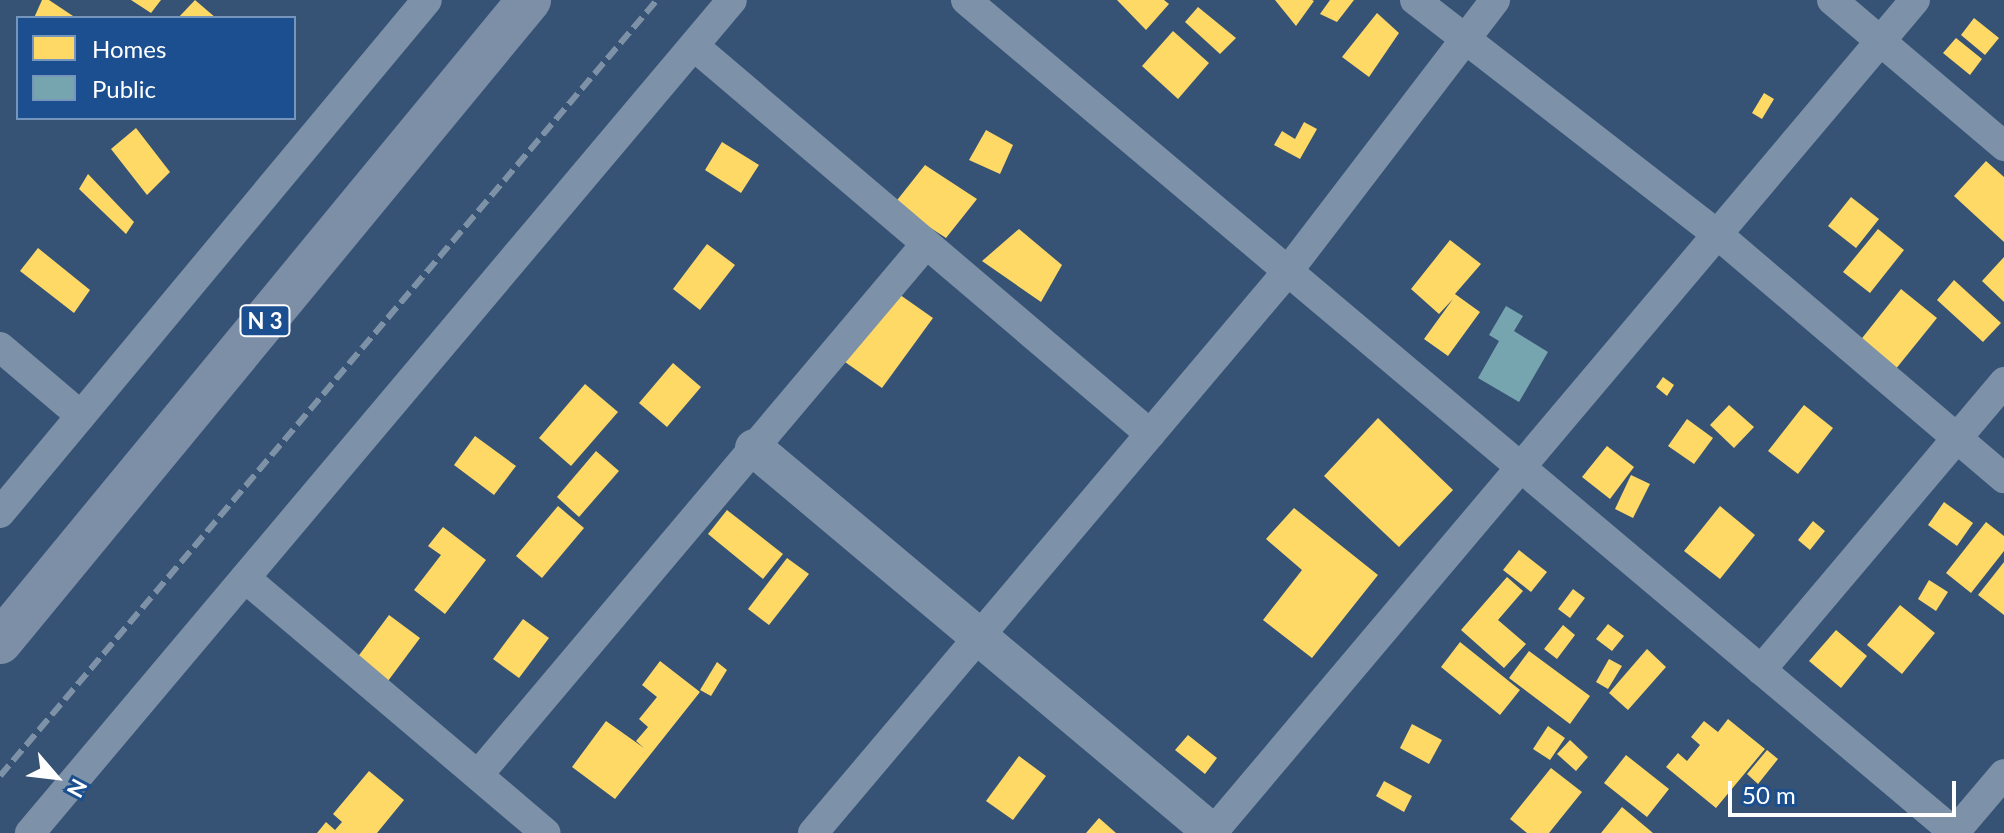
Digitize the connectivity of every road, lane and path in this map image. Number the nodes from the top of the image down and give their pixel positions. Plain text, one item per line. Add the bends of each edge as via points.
1 (427, 0) edge
2 (529, 0) edge
3 (732, 0) edge
4 (966, 0) edge
5 (1415, 0) edge
6 (1495, 0) edge
7 (1832, 0) edge
8 (1915, 0) edge
9 (1462, 39) junction
10 (1881, 41) junction
11 (694, 46) junction
12 (2004, 146) edge
13 (1717, 234) junction
14 (926, 244) junction
15 (1288, 271) junction
16 (0, 347) edge
17 (2004, 382) edge
18 (81, 416) junction
19 (1150, 434) junction
20 (1957, 438) junction
21 (754, 448) junction
22 (1521, 467) junction
23 (2004, 478) edge
24 (0, 513) edge
25 (245, 578) junction
26 (979, 637) junction
27 (0, 642) edge
28 (1761, 670) junction
29 (2004, 774) edge
30 (478, 775) junction
31 (30, 833) edge
32 (546, 833) edge
33 (813, 833) edge
34 (1212, 833) edge
35 (1954, 833) edge

1 - 18 street
2 - 27 main road, N 3
3 - 11 street
4 - 15 street
5 - 9 street
6 - 9 street
7 - 10 street
8 - 10 street
9 - 13 street
9 - 15 street
10 - 12 street
10 - 13 street
11 - 14 street
11 - 25 street
13 - 20 street
13 - 22 street
14 - 19 street
14 - 21 street
15 - 19 street
15 - 22 street
16 - 18 street
17 - 20 street
18 - 24 street
19 - 26 street
20 - 23 street
20 - 28 street
21 - 26 street
21 - 30 street
22 - 28 street
22 - 34 street
25 - 30 street
25 - 31 street
26 - 33 street
26 - 34 street
28 - 35 street
29 - 35 street
30 - 32 street

